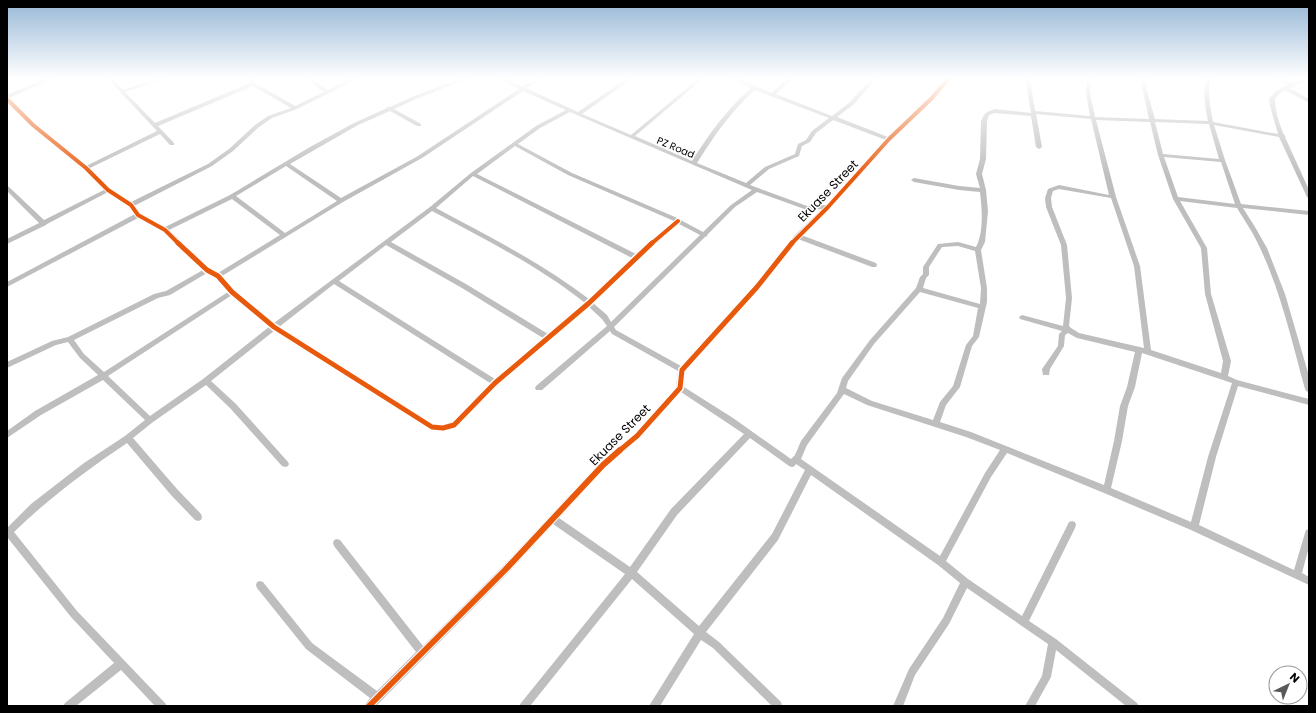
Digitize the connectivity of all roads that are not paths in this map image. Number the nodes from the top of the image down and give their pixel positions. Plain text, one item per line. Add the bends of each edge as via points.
1 (20, 111) edge
2 (142, 111) edge
3 (188, 111) edge
4 (287, 111) edge
5 (382, 111) edge
6 (395, 111) edge
7 (488, 111) edge
8 (568, 111) edge
9 (573, 111) edge
10 (582, 111) edge
11 (662, 111) edge
12 (730, 111) edge
13 (817, 111) edge
14 (841, 111) edge
15 (918, 111) edge
16 (993, 111) edge
17 (1000, 111) edge
18 (1092, 111) edge
19 (1150, 111) edge
20 (1209, 111) edge
21 (1273, 111) edge
22 (1034, 113) junction
23 (578, 114) junction
24 (833, 117) junction
25 (1093, 118) junction
26 (1153, 121) junction
27 (1212, 123) junction
28 (155, 125) junction
29 (419, 125) dead end
30 (160, 132) junction
31 (1283, 136) junction
32 (631, 137) junction
33 (890, 139) junction
34 (172, 144) dead end
35 (514, 144) junction
36 (1039, 147) dead end
37 (1161, 155) junction
38 (1223, 160) junction
39 (286, 164) junction
40 (693, 164) junction
41 (86, 168) junction
42 (473, 174) junction
43 (914, 180) dead end
44 (746, 186) junction
45 (7, 188) edge
46 (108, 190) junction
47 (756, 190) junction
48 (983, 190) junction
49 (232, 196) junction
50 (1309, 196) edge
51 (1113, 197) junction
52 (1176, 199) junction
53 (341, 201) junction
54 (131, 205) junction
55 (1239, 206) junction
56 (828, 207) junction
57 (432, 208) junction
58 (138, 214) junction
59 (1309, 214) edge
60 (678, 221) junction
61 (44, 224) junction
62 (165, 230) junction
63 (284, 235) junction
64 (705, 235) junction
65 (797, 236) junction
66 (7, 242) edge
67 (386, 242) junction
68 (978, 250) junction
69 (636, 257) junction
70 (874, 265) dead end
71 (208, 270) junction
72 (218, 276) junction
73 (334, 281) junction
74 (7, 285) edge
75 (919, 289) junction
76 (232, 292) junction
77 (589, 303) junction
78 (982, 307) junction
79 (1022, 317) dead end
80 (612, 325) junction
81 (274, 327) junction
82 (1068, 330) junction
83 (548, 338) junction
84 (70, 339) junction
85 (1139, 350) junction
86 (1148, 352) junction
87 (7, 366) edge
88 (682, 370) junction
89 (1046, 373) dead end
90 (103, 376) junction
91 (1224, 377) junction
92 (206, 381) junction
93 (1236, 382) junction
94 (495, 383) junction
95 (539, 388) dead end
96 (680, 388) junction
97 (1309, 389) edge
98 (842, 390) junction
99 (1309, 402) edge
100 (150, 420) junction
101 (935, 424) junction
102 (749, 434) junction
103 (7, 436) edge
104 (128, 438) junction
105 (1005, 449) junction
106 (795, 459) junction
107 (285, 464) dead end
108 (809, 470) junction
109 (1107, 490) junction
110 (198, 518) dead end
111 (553, 519) junction
112 (1072, 525) dead end
113 (1194, 527) junction
114 (8, 532) edge
115 (1309, 533) edge
116 (337, 543) dead end
117 (941, 562) junction
118 (631, 573) junction
119 (1297, 574) junction
120 (1309, 581) edge
121 (965, 582) junction
122 (260, 585) dead end
123 (1024, 622) junction
124 (700, 633) junction
125 (1054, 642) junction
126 (423, 653) junction
127 (120, 664) junction
128 (378, 698) junction
129 (778, 705) dead end
130 (68, 706) edge
131 (162, 706) edge
132 (369, 706) edge
133 (524, 706) edge
134 (654, 706) edge
135 (898, 706) edge
136 (1030, 706) edge
137 (1134, 706) edge

1 - 41 street
2 - 28 street
3 - 28 street
4 - 54 street via 264,121 210,165
5 - 39 street
6 - 29 street
7 - 53 street via 420,157
8 - 35 street via 538,127
9 - 23 street, PZ Road
10 - 23 street
11 - 32 street
12 - 40 street via 718,124
13 - 24 street
14 - 24 street
15 - 33 street, Ekuase Street
16 - 48 street via 989,112 984,121 983,159 979,174
17 - 22 street
18 - 25 street
19 - 26 street
20 - 27 street
21 - 31 street
22 - 25 street
22 - 36 street
23 - 32 street, PZ Road
24 - 33 street
24 - 44 street via 800,146 797,155 767,168
25 - 26 street
25 - 51 street
26 - 27 street
26 - 37 street
27 - 31 street
27 - 38 street
28 - 30 street
30 - 34 street
30 - 41 street
31 - 50 street
32 - 40 street, PZ Road
33 - 56 street, Ekuase Street
35 - 42 street
35 - 60 street via 570,174
37 - 38 street
37 - 52 street
38 - 55 street
39 - 49 street
39 - 53 street
40 - 44 street, PZ Road
41 - 46 street
42 - 57 street
42 - 69 street
43 - 48 street
44 - 47 street, PZ Road
45 - 61 street
46 - 54 street
46 - 61 street
47 - 56 street, PZ Road via 807,208
47 - 64 street via 733,206
48 - 68 street via 986,212 984,235
49 - 62 street
49 - 63 street
51 - 82 street via 1059,187 1050,190 1048,194 1049,208 1064,245 1069,298 1066,326
51 - 86 street via 1137,266
52 - 55 street
52 - 91 street via 1204,248 1208,294 1227,361
53 - 63 street
54 - 58 street
55 - 59 street
55 - 97 street via 1252,224 1273,269 1298,344
56 - 65 street, Ekuase Street
57 - 67 street
57 - 77 street via 540,269 582,295
58 - 62 street
58 - 74 street
60 - 64 street
60 - 69 street
61 - 66 street
62 - 71 street
63 - 72 street
64 - 80 street
65 - 70 street
65 - 88 street, Ekuase Street via 757,287
67 - 73 street
67 - 83 street
68 - 75 street via 958,244 940,244 926,267 926,275
68 - 78 street via 984,290
69 - 77 street
71 - 72 street
71 - 84 street via 168,293 156,296
72 - 76 street
73 - 81 street
73 - 94 street
75 - 78 street
75 - 98 street via 872,342 845,380
76 - 81 street
76 - 90 street
77 - 80 street
77 - 83 street
78 - 101 street via 976,337 969,346 956,386 943,404
79 - 82 street
80 - 88 street via 614,332
80 - 95 street
81 - 92 street
81 - 94 street via 432,427 444,428 454,425
82 - 85 street via 1077,335
82 - 89 street via 1062,334 1061,346
83 - 94 street
84 - 87 street via 47,346
84 - 90 street via 82,356
85 - 86 street
85 - 109 street via 1120,423
86 - 91 street
88 - 96 street
90 - 100 street
90 - 103 street via 38,413
91 - 93 street
92 - 100 street
92 - 107 street via 233,406
93 - 99 street
93 - 113 street via 1212,457
96 - 102 street
96 - 111 street, Ekuase Street via 637,436 603,465
98 - 101 street via 870,403
98 - 106 street
100 - 104 street
101 - 105 street
102 - 106 street via 787,462 792,464
102 - 118 street via 674,512
104 - 110 street
104 - 114 street via 87,465 34,506
105 - 109 street
105 - 117 street
106 - 108 street
108 - 117 street
108 - 124 street via 776,537
109 - 113 street
111 - 118 street
111 - 126 street, Ekuase Street
112 - 123 street
113 - 119 street via 1297,577
114 - 127 street via 74,614
115 - 119 street
116 - 126 street
117 - 121 street
118 - 124 street
118 - 133 street
119 - 120 street
121 - 123 street
121 - 135 street via 946,621 912,672
122 - 128 street via 309,646
123 - 125 street
124 - 129 street via 716,644
124 - 134 street
125 - 136 street via 1046,677
125 - 137 street
126 - 128 street, Ekuase Street
127 - 130 street
127 - 131 street
128 - 132 street, Ekuase Street

